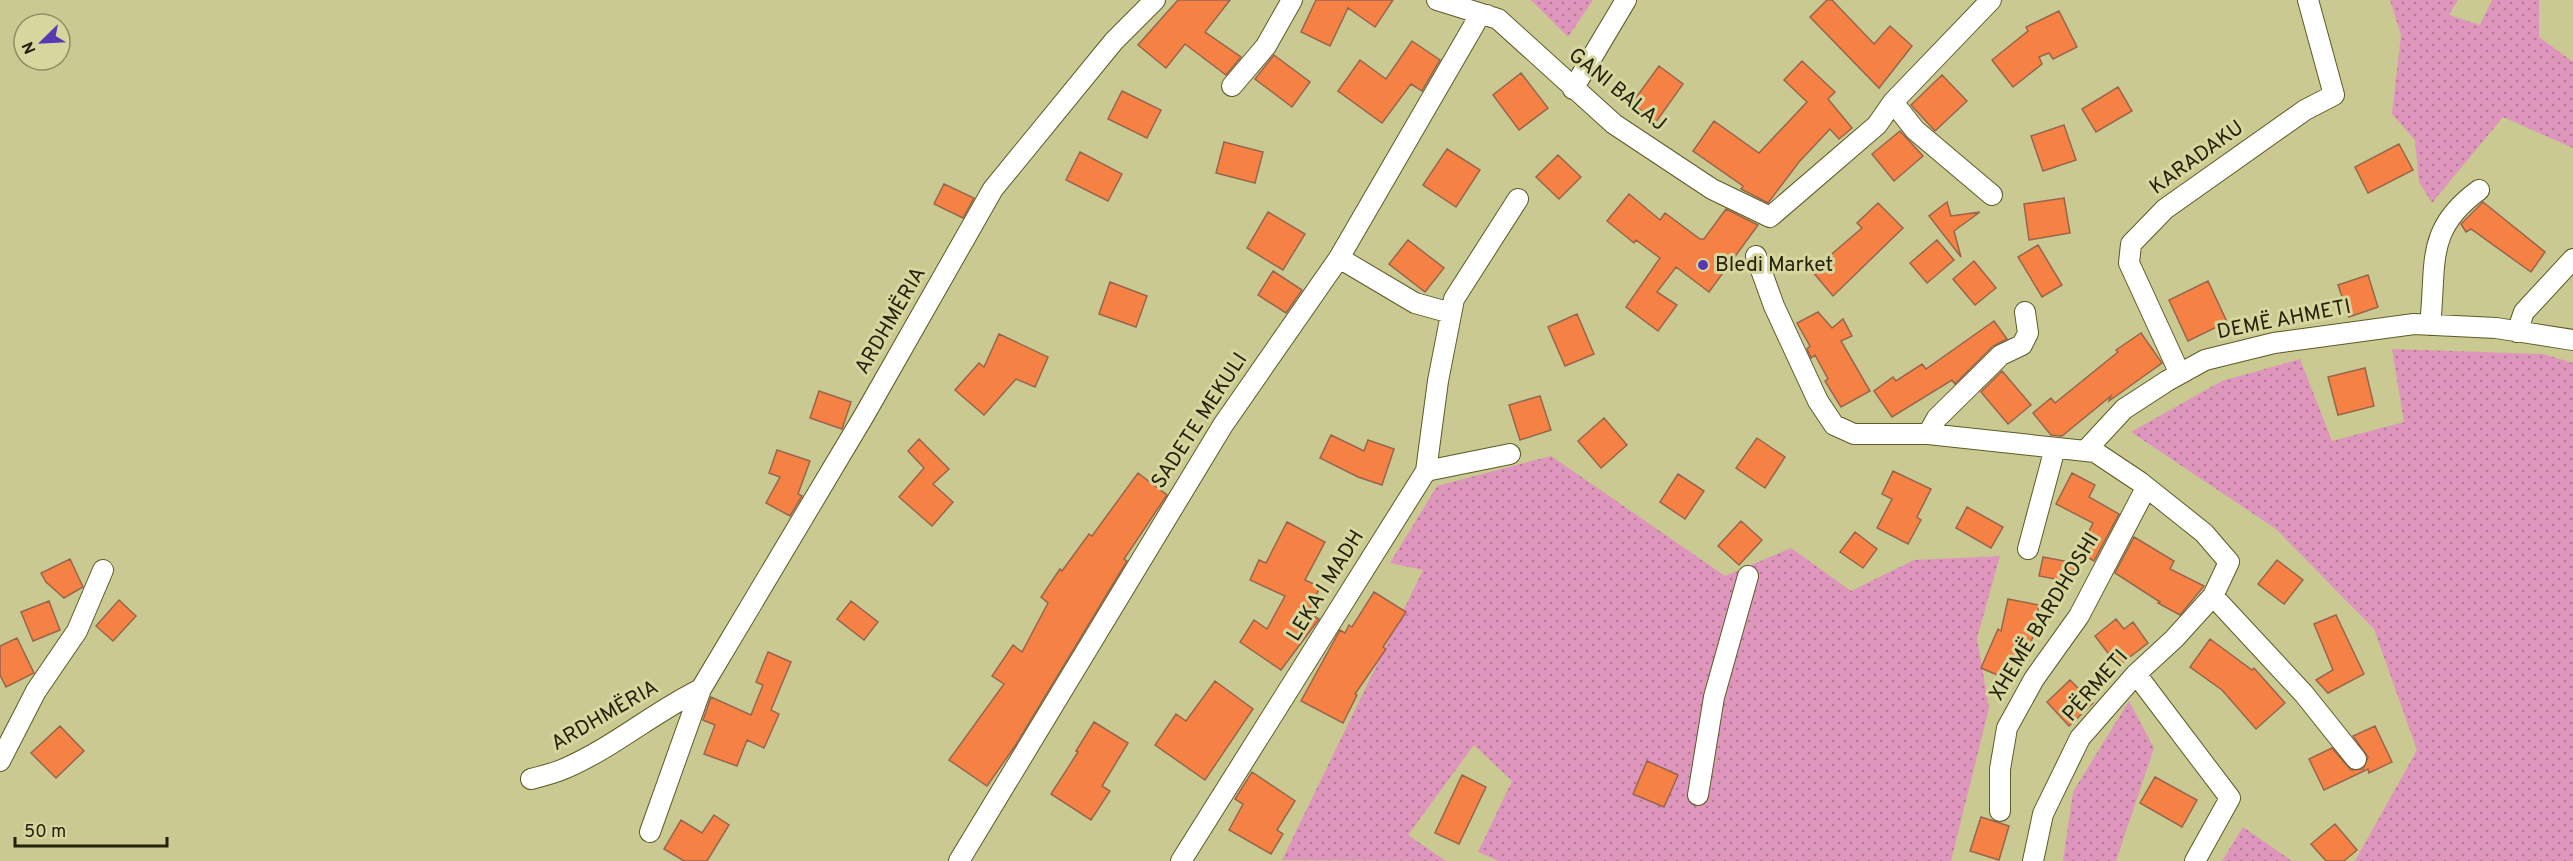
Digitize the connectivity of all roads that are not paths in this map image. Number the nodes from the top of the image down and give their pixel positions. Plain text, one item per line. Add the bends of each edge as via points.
1 (1155, 0) edge
2 (1292, 0) edge
3 (1437, 0) edge
4 (1626, 0) edge
5 (1991, 0) edge
6 (2308, 0) edge
7 (1487, 15) junction
8 (1232, 86) dead end
9 (1573, 88) junction
10 (1893, 102) junction
11 (2479, 190) dead end
12 (1992, 195) dead end
13 (1518, 199) dead end
14 (1756, 256) dead end
15 (1339, 258) junction
16 (2573, 260) edge
17 (2025, 312) dead end
18 (1452, 313) junction
19 (2430, 325) junction
20 (2517, 332) junction
21 (2573, 340) edge
22 (2180, 374) junction
23 (1928, 434) junction
24 (2055, 448) junction
25 (2086, 449) junction
26 (1510, 454) dead end
27 (1426, 471) junction
28 (2146, 488) junction
29 (2028, 549) dead end
30 (103, 570) dead end
31 (1748, 576) dead end
32 (2213, 596) junction
33 (2136, 674) junction
34 (701, 689) junction
35 (2356, 759) dead end
36 (0, 761) edge
37 (531, 779) dead end
38 (1698, 795) dead end
39 (2000, 811) dead end
40 (650, 832) dead end
41 (959, 861) edge
42 (1181, 861) edge
43 (2033, 861) edge
44 (2195, 861) edge

1 - 34 street, ARDHMËRIA via 1114,41 993,189 866,414
2 - 8 street via 1266,46
3 - 7 street, GANI BALAJ
4 - 9 street
5 - 10 street
6 - 22 street, KARADAKU via 2334,95 2305,110 2173,203 2131,244 2129,263
7 - 9 street, GANI BALAJ via 1507,26
7 - 15 street, SADETE MEKULI via 1473,27
9 - 10 street, GANI BALAJ via 1614,124 1702,183 1770,217 1877,125
10 - 12 street via 1915,130
11 - 19 street via 2458,206 2444,224 2437,244
13 - 18 street, LEKA I MADH via 1454,299
14 - 23 street via 1774,306 1818,401 1834,425 1854,434
15 - 18 street via 1415,303
15 - 41 street, SADETE MEKULI via 1223,425
16 - 20 street via 2524,312
17 - 23 street via 2028,333 2022,345 2001,355 1937,418
18 - 27 street, LEKA I MADH
19 - 20 street, DEMË AHMETI
19 - 22 street, DEMË AHMETI via 2351,331 2274,343 2205,360
20 - 21 street, DEMË AHMETI
22 - 25 street, DEMË AHMETI via 2124,409
23 - 24 street
24 - 25 street
24 - 29 street
25 - 28 street, PËRMETI
26 - 27 street
27 - 42 street, LEKA I MADH
28 - 32 street, PËRMETI via 2204,533 2229,562
28 - 39 street, XHEMË BARDHOSHI via 2079,616 2034,679 2007,728 2000,769
30 - 36 street via 77,631 36,691
31 - 38 street via 1714,697
32 - 33 street, PËRMETI
32 - 35 street via 2304,694
33 - 43 street, PËRMETI via 2080,738 2043,814
33 - 44 street via 2230,798
34 - 37 street, ARDHMËRIA via 670,704 600,751 565,769
34 - 40 street, ARDHMËRIA

